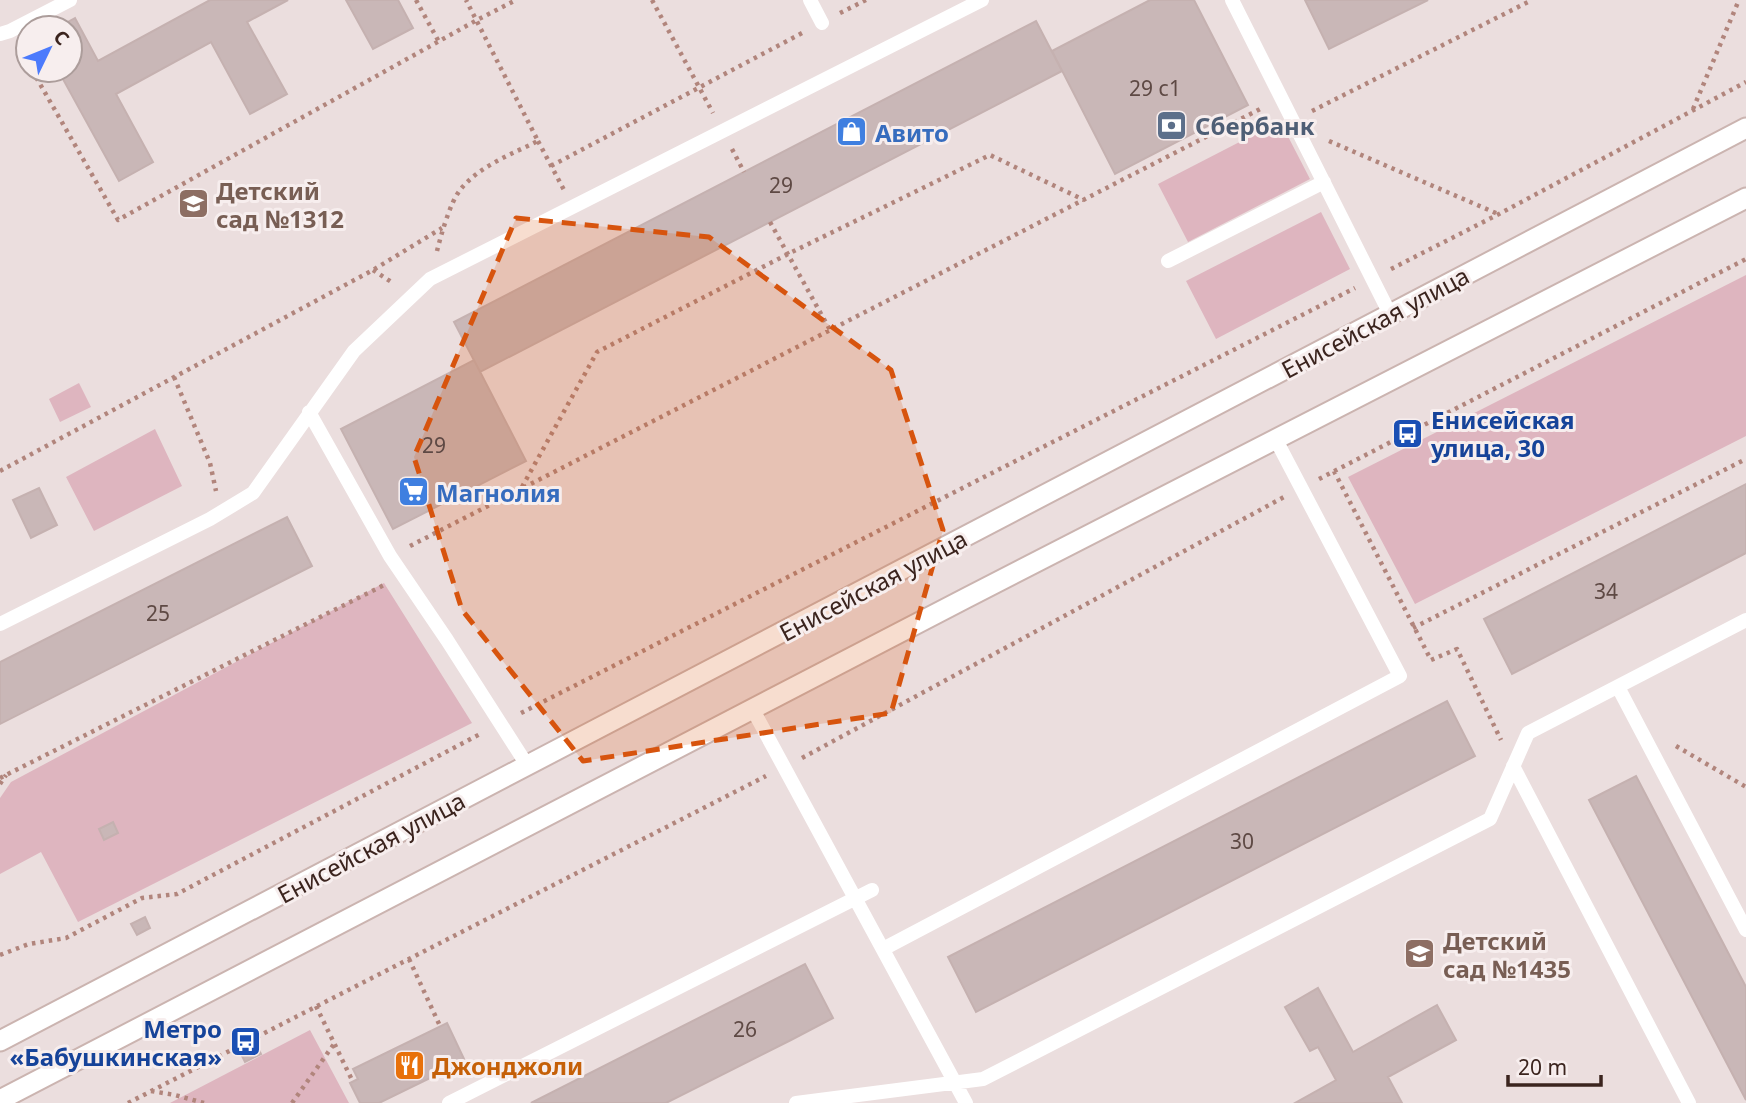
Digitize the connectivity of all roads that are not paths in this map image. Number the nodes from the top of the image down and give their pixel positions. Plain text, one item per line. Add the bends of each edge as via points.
1 (70, 0) edge
2 (810, 0) edge
3 (982, 0) edge
4 (1232, 0) edge
5 (822, 23) road end
6 (0, 34) edge
7 (1746, 128) edge
8 (1324, 182) junction
9 (1746, 198) edge
10 (1168, 261) dead end
11 (1390, 314) junction
12 (309, 412) junction
13 (1275, 438) junction
14 (1746, 620) edge
15 (0, 624) edge
16 (1618, 687) junction
17 (752, 708) junction
18 (527, 765) junction
19 (1514, 766) junction
20 (872, 890) dead end
21 (855, 899) junction
22 (1746, 930) edge
23 (883, 949) junction
24 (0, 1041) edge
25 (955, 1083) junction
26 (851, 1099) edge
27 (0, 1100) edge
28 (449, 1103) edge
29 (796, 1103) edge
30 (966, 1103) edge
31 (1689, 1103) edge

1 - 6 lane
2 - 5 lane
3 - 12 lane via 430,279 354,351
4 - 8 lane
7 - 11 main road, Енисейская улица
8 - 10 lane
8 - 11 lane
9 - 13 main road
11 - 18 main road, Енисейская улица
12 - 15 lane via 253,493 211,519
12 - 18 lane via 390,556
13 - 17 main road
13 - 23 lane via 1400,676
14 - 16 lane
16 - 19 lane via 1528,733
16 - 22 lane
17 - 21 lane
17 - 27 main road
18 - 24 main road, Енисейская улица
19 - 25 lane via 1490,819 982,1079
19 - 31 lane
20 - 21 lane
21 - 23 lane
21 - 28 lane
23 - 25 lane
25 - 26 lane
25 - 30 lane
26 - 29 lane

